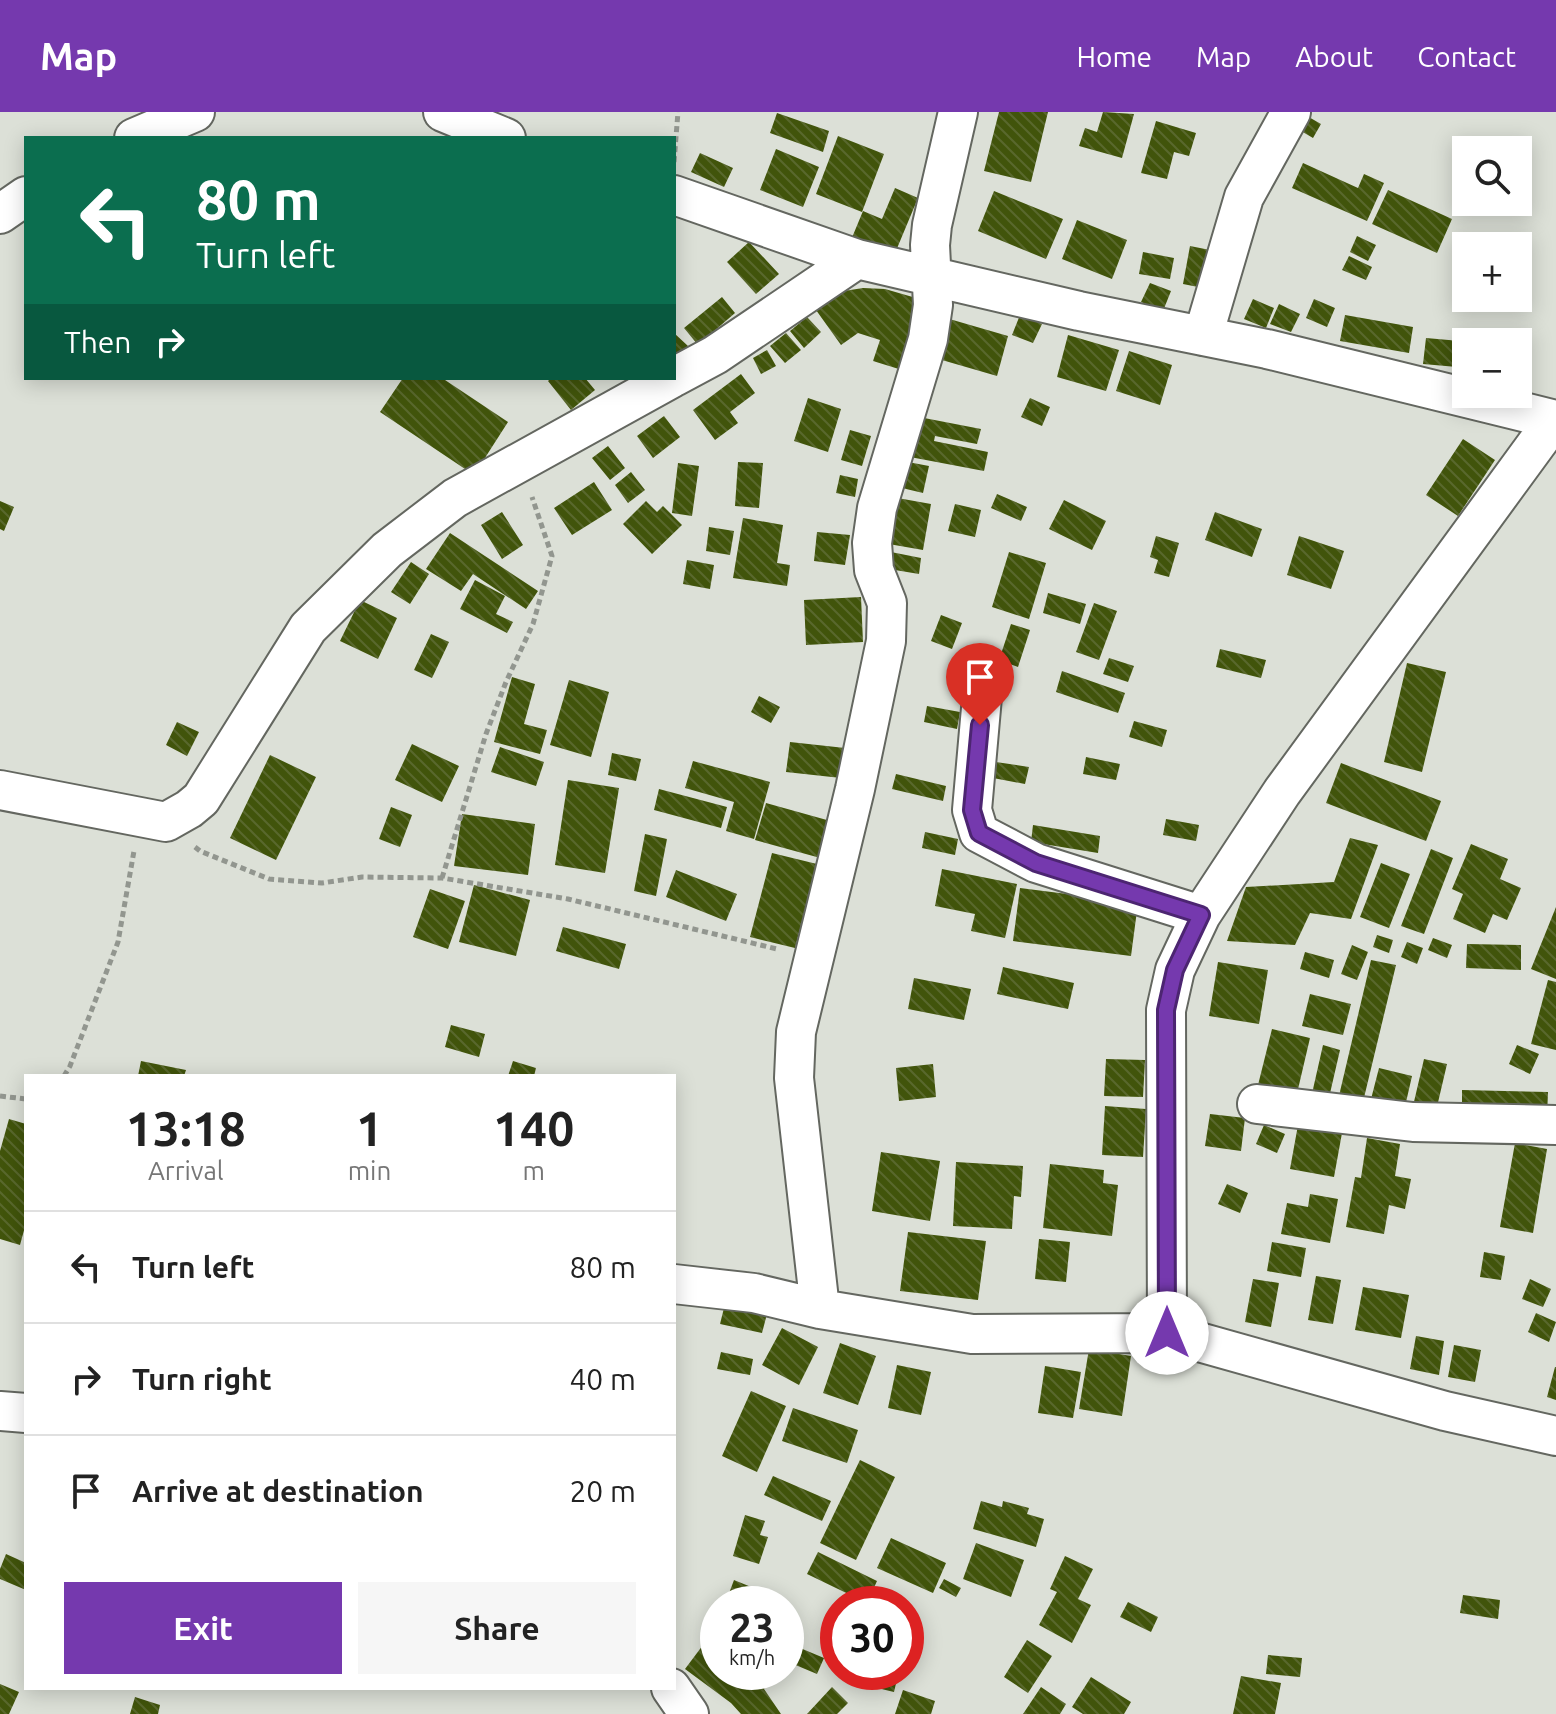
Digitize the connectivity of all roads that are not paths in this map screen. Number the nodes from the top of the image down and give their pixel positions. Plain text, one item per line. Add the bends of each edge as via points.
1 (195, 112) edge
2 (443, 112) edge
3 (958, 112) edge
4 (1291, 112) edge
5 (139, 136) edge
6 (501, 136) edge
7 (676, 196) edge
8 (24, 197) edge
9 (0, 214) edge
10 (857, 259) junction
11 (932, 276) junction
12 (1203, 336) junction
13 (676, 376) edge
14 (669, 380) edge
15 (1555, 420) edge
16 (982, 697) dead end
17 (0, 790) edge
18 (1201, 915) junction
19 (1257, 1104) dead end
20 (1556, 1125) edge
21 (676, 1284) edge
22 (820, 1309) junction
23 (1167, 1333) junction
24 (0, 1411) edge
25 (24, 1413) edge
26 (1556, 1436) edge
27 (672, 1690) edge
28 (689, 1714) edge

1 - 5 street
2 - 6 street
3 - 11 street via 932,225
4 - 12 street via 1244,197
7 - 10 street
8 - 9 street
10 - 11 street
10 - 13 street
11 - 12 street
11 - 22 street via 928,339 877,508 872,543 874,570 887,603 886,641 796,1032 794,1078
12 - 15 street
14 - 17 street via 455,498 387,550 308,628 201,799 189,809 166,822
15 - 18 street via 1282,792
16 - 18 street via 972,810 979,833 1036,863
18 - 23 street via 1175,970 1166,1010
19 - 20 street via 1413,1122
21 - 22 street via 754,1293
22 - 23 street via 972,1334
23 - 26 street via 1445,1411
24 - 25 street
27 - 28 street

